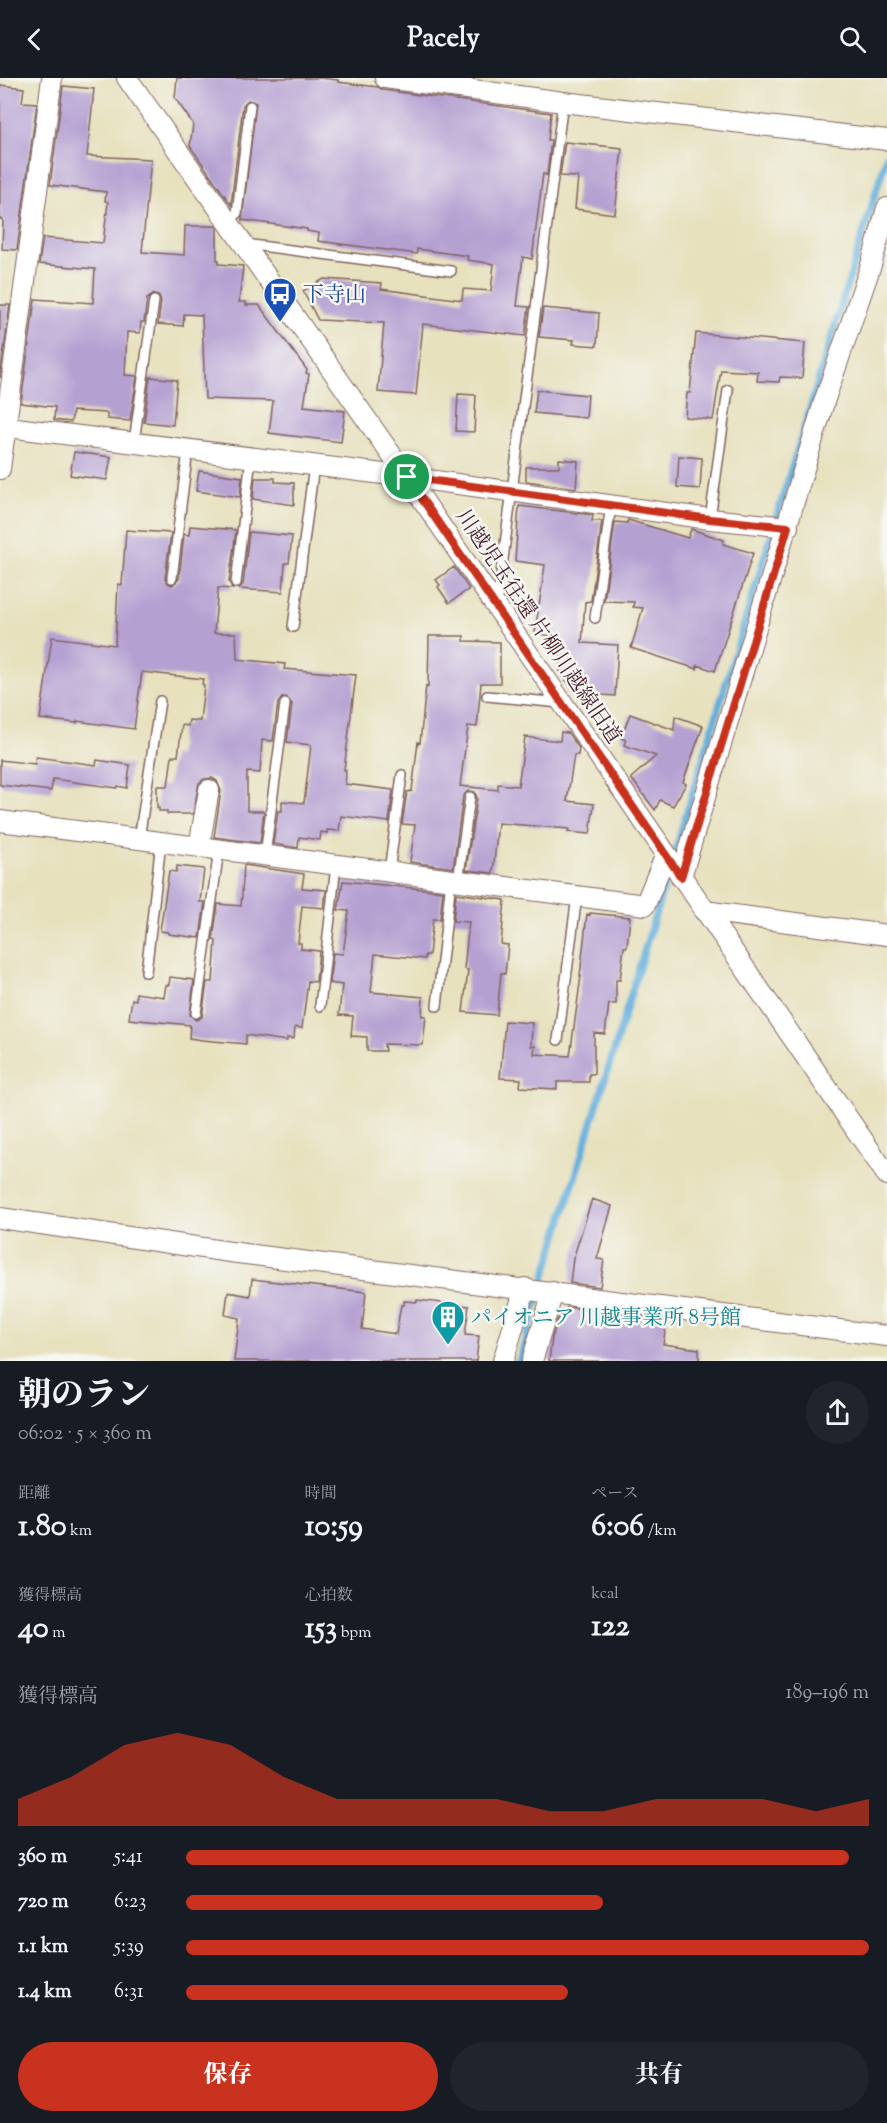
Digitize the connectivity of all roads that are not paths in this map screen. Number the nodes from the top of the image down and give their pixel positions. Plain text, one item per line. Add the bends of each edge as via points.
1 (52, 78) edge
2 (127, 78) edge
3 (386, 78) edge
4 (563, 102) junction
5 (250, 106) dead end
6 (887, 140) edge
7 (887, 208) edge
8 (229, 224) junction
9 (243, 244) junction
10 (451, 271) dead end
11 (154, 301) dead end
12 (728, 390) dead end
13 (3, 427) edge
14 (134, 442) junction
15 (188, 449) junction
16 (251, 457) junction
17 (315, 465) junction
18 (0, 469) edge
19 (407, 477) junction
20 (513, 492) junction
21 (611, 506) junction
22 (710, 519) junction
23 (788, 527) junction
24 (172, 578) dead end
25 (236, 583) dead end
26 (497, 607) junction
27 (595, 618) dead end
28 (293, 627) dead end
29 (487, 696) dead end
30 (160, 701) dead end
31 (562, 703) junction
32 (285, 704) dead end
33 (402, 775) dead end
34 (209, 790) dead end
35 (470, 797) dead end
36 (0, 821) edge
37 (139, 839) junction
38 (161, 842) junction
39 (199, 847) junction
40 (219, 850) junction
41 (666, 854) junction
42 (265, 855) junction
43 (336, 865) junction
44 (389, 872) junction
45 (681, 877) junction
46 (454, 880) junction
47 (577, 896) junction
48 (704, 911) junction
49 (887, 935) edge
50 (146, 972) dead end
51 (320, 1006) dead end
52 (437, 1006) dead end
53 (196, 1013) dead end
54 (558, 1040) dead end
55 (887, 1175) edge
56 (0, 1218) edge
57 (525, 1288) junction
58 (553, 1292) junction
59 (887, 1336) edge
60 (503, 1361) edge
61 (532, 1361) edge

1 - 13 street
2 - 8 street, 川越児玉往還 片柳川越線旧道
3 - 4 street
4 - 6 street
4 - 20 lane
5 - 8 lane via 237,213
7 - 23 street
8 - 9 street, 川越児玉往還 片柳川越線旧道
9 - 10 lane
9 - 19 street, 川越児玉往還 片柳川越線旧道
11 - 14 lane
12 - 22 lane
13 - 14 street
13 - 18 street
14 - 15 street
15 - 16 street
15 - 24 lane
16 - 17 street
16 - 25 lane
17 - 19 street
17 - 28 lane
19 - 20 street
19 - 26 street, 川越児玉往還 片柳川越線旧道
20 - 21 street
20 - 26 lane
21 - 22 street
21 - 27 lane
22 - 23 street
23 - 45 street
26 - 31 street, 川越児玉往還 片柳川越線旧道
29 - 31 lane
30 - 37 lane
31 - 41 street, 川越児玉往還 片柳川越線旧道
32 - 42 lane
33 - 44 lane
34 - 39 street
35 - 46 lane
36 - 37 street
37 - 38 street
38 - 39 street
38 - 50 lane
39 - 40 street
40 - 42 street
40 - 53 lane
41 - 45 street, 川越児玉往還 片柳川越線旧道
41 - 47 street via 645,905
42 - 43 street
43 - 44 street
43 - 51 lane
44 - 46 street
45 - 48 street, 川越児玉往還 片柳川越線旧道
46 - 47 street
46 - 52 lane
47 - 54 lane
48 - 49 street
48 - 55 street, 川越児玉往還 片柳川越線旧道
56 - 57 street via 230,1252
57 - 58 street
57 - 60 street
58 - 59 street
58 - 61 street

